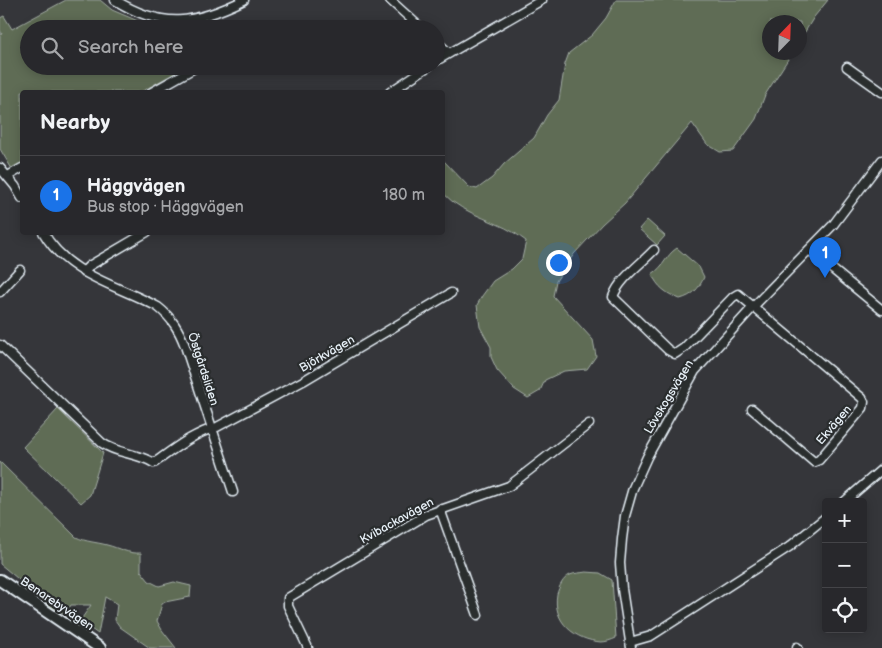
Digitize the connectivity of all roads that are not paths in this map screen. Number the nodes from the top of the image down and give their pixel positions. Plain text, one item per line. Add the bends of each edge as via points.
1 (115, 0) edge
2 (244, 0) edge
3 (390, 0) edge
4 (542, 0) edge
5 (172, 20) edge
6 (185, 20) edge
7 (412, 20) edge
8 (445, 49) edge
9 (449, 53) junction
10 (445, 55) edge
11 (847, 67) dead end
12 (182, 75) edge
13 (416, 75) edge
14 (156, 90) edge
15 (393, 90) edge
16 (882, 92) edge
17 (882, 160) edge
18 (0, 168) edge
19 (20, 169) edge
20 (8, 176) junction
21 (20, 195) edge
22 (45, 235) edge
23 (142, 235) edge
24 (654, 250) dead end
25 (809, 250) junction
26 (20, 270) dead end
27 (83, 272) junction
28 (0, 292) edge
29 (451, 293) dead end
30 (754, 306) junction
31 (882, 310) edge
32 (0, 345) edge
33 (752, 409) dead end
34 (589, 424) dead end
35 (211, 428) junction
36 (882, 469) edge
37 (233, 492) dead end
38 (849, 498) edge
39 (440, 509) junction
40 (822, 520) edge
41 (0, 580) edge
42 (478, 615) dead end
43 (630, 645) edge
44 (100, 648) edge
45 (308, 648) edge

1 - 5 street via 132,10
2 - 6 street
3 - 7 street
4 - 9 street
8 - 9 street
9 - 10 street
11 - 16 street
12 - 14 street
13 - 15 street
17 - 25 street, Lövskogsvägen via 833,225
18 - 20 street
19 - 20 street
20 - 21 street
22 - 27 street, Östgårdsliden via 68,261
23 - 27 street
24 - 30 street via 613,297 675,354 733,297 738,294
25 - 30 street, Lövskogsvägen
25 - 31 street
26 - 28 street
27 - 35 street, Östgårdsliden via 144,300 168,315 185,346
29 - 35 street, Björkvägen via 303,381
30 - 33 street, Ekvägen via 862,398 864,405 820,460 814,462
30 - 43 street, Lövskogsvägen via 695,372 659,433 633,488 625,516 620,563
32 - 35 street, Björkvägen via 109,448 148,459 154,464
34 - 39 street, Kvibackavägen via 509,486
35 - 37 street, Östgårdsliden
36 - 38 street
39 - 42 street
39 - 45 street, Kvibackavägen via 288,598 288,606
40 - 43 street via 789,547 651,636
41 - 44 street, Benarebyvägen

